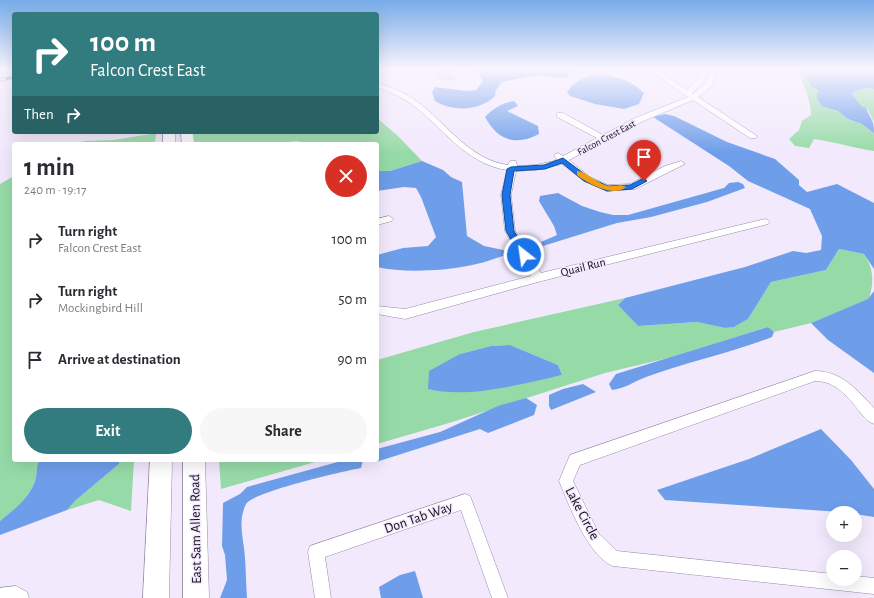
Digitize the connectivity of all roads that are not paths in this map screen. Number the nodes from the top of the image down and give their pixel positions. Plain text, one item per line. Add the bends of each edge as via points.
1 (403, 97) edge
2 (414, 97) edge
3 (688, 97) edge
4 (691, 97) edge
5 (560, 115) dead end
6 (455, 135) junction
7 (753, 136) dead end
8 (600, 137) junction
9 (560, 158) junction
10 (681, 164) dead end
11 (512, 166) junction
12 (389, 219) dead end
13 (379, 222) edge
14 (766, 222) dead end
15 (538, 278) junction
16 (379, 310) edge
17 (874, 418) edge
18 (161, 462) edge
19 (194, 462) edge
20 (874, 586) edge
21 (0, 596) edge
22 (21, 598) edge
23 (156, 598) edge
24 (196, 598) edge
25 (322, 598) edge
26 (500, 598) edge

1 - 6 street, Falcon Crest East
2 - 6 street, Falcon Crest East
3 - 8 street, Falcon Crest East via 651,111
4 - 7 street
5 - 8 street
6 - 11 street, Falcon Crest East via 464,149 479,159
8 - 9 street, Falcon Crest East
9 - 10 street via 587,179 607,188 632,187
9 - 11 street, Falcon Crest East via 545,167
11 - 15 street via 506,195 510,231
12 - 13 street
14 - 15 street, Quail Run
15 - 16 street, Quail Run via 405,314
17 - 20 street, Lake Circle via 843,384 828,376 815,376 575,460 566,481 594,539 613,558
18 - 23 main road
19 - 24 main road, East Sam Allen Road
21 - 22 street via 16,594
25 - 26 street, Don Tab Way via 316,552 465,500

